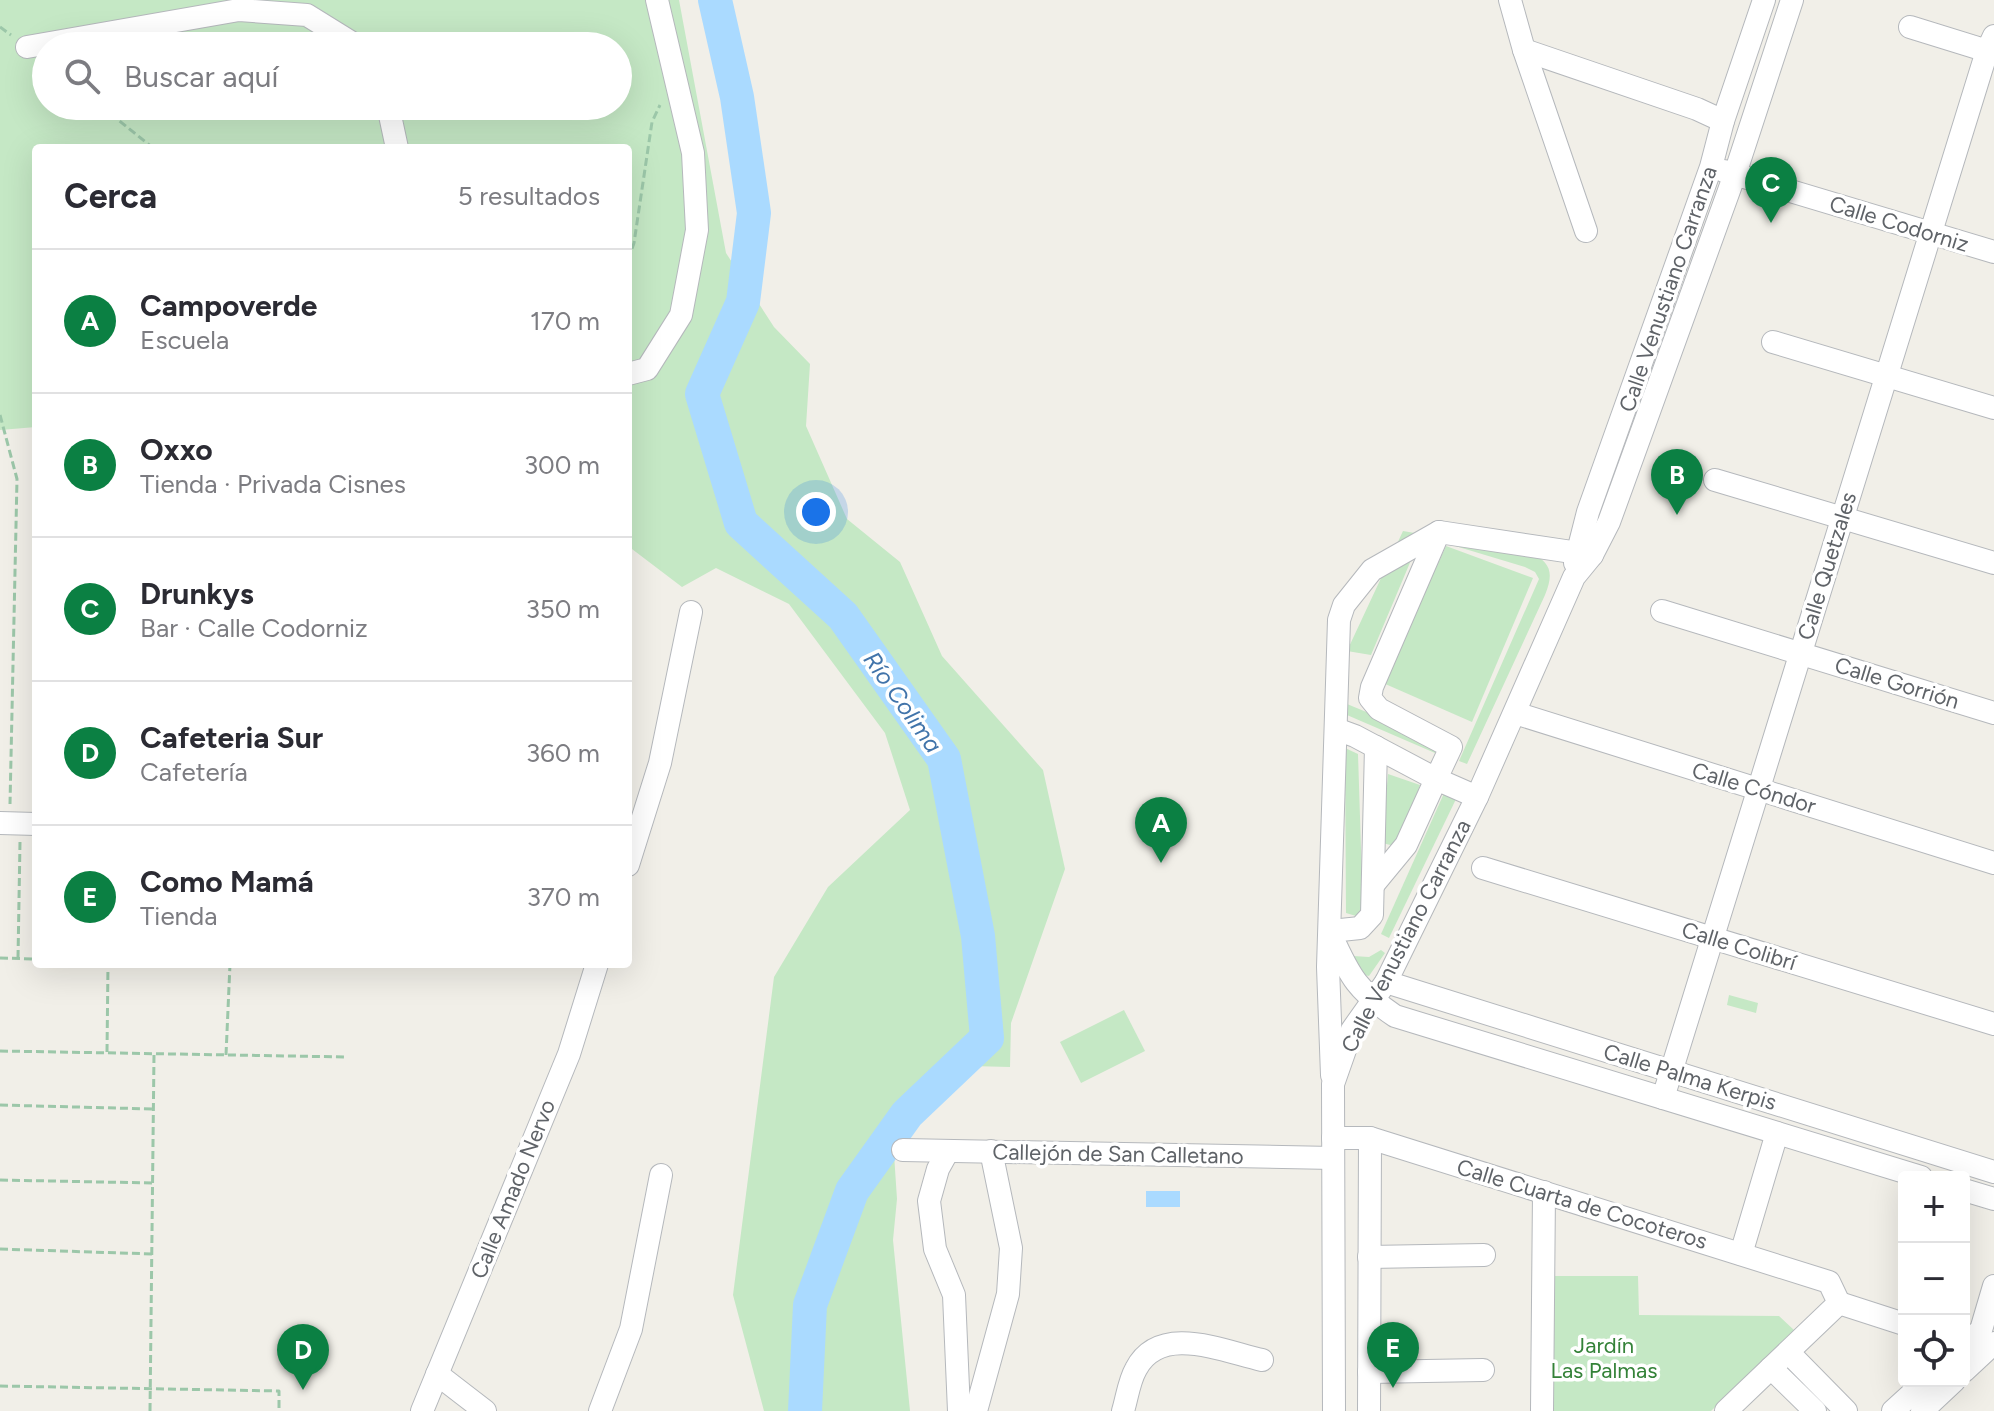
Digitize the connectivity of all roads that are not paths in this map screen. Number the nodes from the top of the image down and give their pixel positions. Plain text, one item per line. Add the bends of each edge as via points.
1 (657, 0) edge
2 (1510, 0) edge
3 (1764, 0) edge
4 (1792, 0) edge
5 (1910, 27) dead end
6 (113, 32) edge
7 (334, 32) edge
8 (32, 46) edge
9 (27, 47) dead end
10 (1992, 47) edge
11 (1524, 50) junction
12 (1757, 109) junction
13 (1727, 110) junction
14 (391, 120) edge
15 (396, 144) edge
16 (1711, 167) junction
17 (1735, 174) junction
18 (1586, 231) dead end
19 (1931, 233) junction
20 (1994, 252) edge
21 (1773, 342) dead end
22 (632, 373) edge
23 (1886, 376) junction
24 (1994, 408) edge
25 (1613, 442) junction
26 (1634, 452) junction
27 (1715, 480) dead end
28 (1842, 518) junction
29 (1439, 532) junction
30 (1584, 554) junction
31 (1994, 563) edge
32 (1662, 611) dead end
33 (691, 612) dead end
34 (1800, 654) junction
35 (1338, 667) junction
36 (1375, 679) junction
37 (1515, 713) junction
38 (1994, 713) edge
39 (1336, 729) junction
40 (1376, 747) junction
41 (1436, 779) junction
42 (1758, 790) junction
43 (1477, 797) junction
44 (632, 852) edge
45 (1994, 863) edge
46 (1483, 868) dead end
47 (1373, 885) junction
48 (1331, 934) junction
49 (1712, 938) junction
50 (596, 968) edge
51 (1379, 991) junction
52 (1994, 1024) edge
53 (1671, 1071) junction
54 (1333, 1084) junction
55 (1663, 1098) junction
56 (1777, 1133) junction
57 (1370, 1138) junction
58 (1333, 1148) junction
59 (903, 1150) dead end
60 (948, 1151) junction
61 (991, 1151) junction
62 (1901, 1171) edge
63 (1994, 1172) edge
64 (661, 1175) dead end
65 (1544, 1192) junction
66 (1970, 1192) edge
67 (1994, 1199) edge
68 (1741, 1254) junction
69 (1484, 1255) dead end
70 (1369, 1257) junction
71 (1994, 1286) edge
72 (1839, 1303) junction
73 (1898, 1322) edge
74 (1977, 1340) edge
75 (1262, 1360) dead end
76 (1779, 1360) junction
77 (1483, 1370) dead end
78 (1369, 1372) junction
79 (437, 1374) junction
80 (1919, 1387) edge
81 (1948, 1387) edge
82 (422, 1411) edge
83 (485, 1411) edge
84 (600, 1411) edge
85 (959, 1411) edge
86 (976, 1411) edge
87 (1123, 1411) edge
88 (1334, 1411) edge
89 (1369, 1411) edge
90 (1542, 1411) edge
91 (1726, 1411) edge
92 (1815, 1411) edge
93 (1846, 1411) edge
94 (1893, 1411) edge
95 (1922, 1411) edge

1 - 22 street via 693,153 697,230 681,315 647,369
2 - 11 street
3 - 13 street, Calle Venustiano Carranza
4 - 12 street, Calle Venustiano Carranza
5 - 10 street
6 - 7 street via 239,10 307,15
8 - 9 street
10 - 19 street, Calle Quetzales
11 - 13 street via 1697,109
11 - 18 street
12 - 13 street
12 - 17 street, Calle Venustiano Carranza
13 - 16 street, Calle Venustiano Carranza
14 - 15 street
16 - 17 street, Calle Codorniz
16 - 25 street, Calle Venustiano Carranza
17 - 19 street, Calle Codorniz
17 - 26 street, Calle Venustiano Carranza
19 - 20 street, Calle Codorniz
19 - 23 street, Calle Quetzales
21 - 23 street
23 - 24 street
23 - 28 street, Calle Quetzales
25 - 26 street
25 - 30 street, Calle Venustiano Carranza
26 - 30 street, Calle Venustiano Carranza via 1609,522
27 - 28 street
28 - 31 street
28 - 34 street, Calle Quetzales
29 - 30 street
29 - 35 street via 1372,570 1344,605
29 - 36 street
30 - 37 street, Calle Venustiano Carranza
32 - 34 street, Calle Gorrión
33 - 44 street via 660,763
34 - 38 street, Calle Gorrión
34 - 42 street, Calle Quetzales
35 - 36 street
35 - 39 street
36 - 41 street via 1370,698 1379,709 1451,747
37 - 42 street, Calle Cóndor
37 - 43 street, Calle Venustiano Carranza
39 - 40 street
39 - 48 street
40 - 41 street
40 - 47 street
41 - 43 street
41 - 47 street via 1406,845
42 - 45 street, Calle Cóndor
42 - 49 street, Calle Quetzales
43 - 51 street, Calle Venustiano Carranza
46 - 49 street, Calle Colibrí
47 - 48 street via 1367,923
48 - 51 street via 1348,975
48 - 54 street
49 - 52 street, Calle Colibrí
49 - 53 street, Calle Quetzales
50 - 79 street, Calle Amado Nervo via 569,1054
51 - 53 street, Calle Palma Kerpis
51 - 54 street, Calle Venustiano Carranza via 1352,1030
51 - 55 street, Calle Palma Kerpis via 1395,1016
53 - 55 street, Calle Quetzales
53 - 63 street, Calle Palma Kerpis
54 - 58 street, Calle Venustiano Carranza
55 - 56 street, Calle Palma Kerpis
56 - 62 street, Calle Palma Kerpis
56 - 68 street
57 - 58 street, Calle Cuarta de Cocoteros
57 - 65 street, Calle Cuarta de Cocoteros
57 - 70 street
58 - 61 street, Callejón de San Calletano
58 - 88 street, Calle Venustiano Carranza
59 - 60 street, Callejón de San Calletano
60 - 61 street, Callejón de San Calletano
60 - 85 street via 929,1201 935,1249 954,1295
61 - 86 street via 1011,1248 1008,1294
64 - 84 street via 631,1329
65 - 68 street, Calle Cuarta de Cocoteros
65 - 90 street
66 - 67 street
68 - 72 street, Calle Cuarta de Cocoteros via 1829,1282
69 - 70 street
70 - 78 street
71 - 74 street
72 - 73 street
72 - 76 street
75 - 87 street via 1178,1341 1148,1351 1135,1370
76 - 91 street
76 - 92 street
76 - 93 street
77 - 78 street
78 - 89 street
79 - 82 street, Calle Amado Nervo
79 - 83 street
80 - 94 street
81 - 95 street

